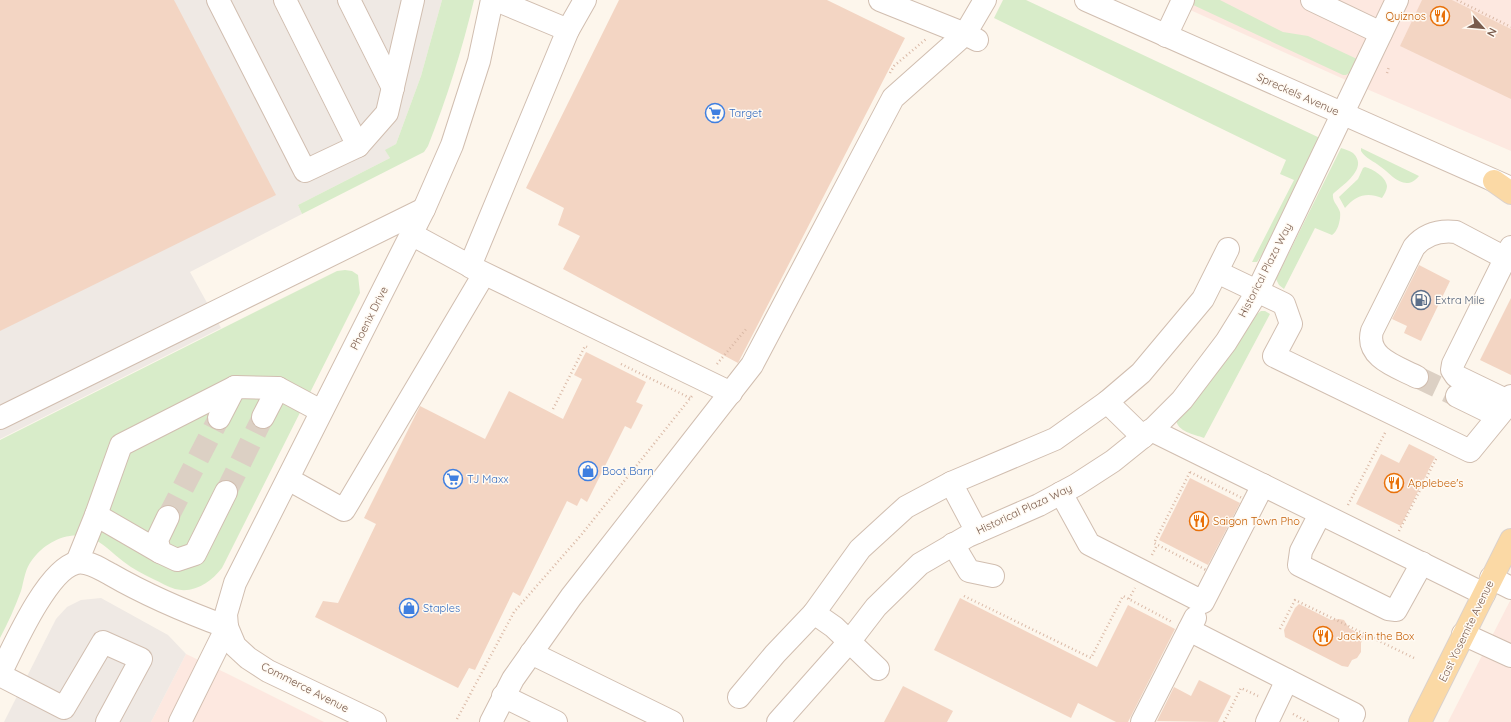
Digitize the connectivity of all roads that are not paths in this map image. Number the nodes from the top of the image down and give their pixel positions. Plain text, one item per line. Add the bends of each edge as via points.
1 (218, 0) edge
2 (285, 0) edge
3 (349, 0) edge
4 (413, 0) edge
5 (492, 0) edge
6 (496, 0) edge
7 (585, 0) edge
8 (880, 0) edge
9 (985, 0) edge
10 (1086, 0) edge
11 (1183, 0) edge
12 (1312, 0) edge
13 (1396, 0) edge
14 (568, 30) junction
15 (1381, 33) junction
16 (1166, 36) junction
17 (972, 37) junction
18 (393, 88) junction
19 (1343, 114) junction
20 (358, 146) junction
21 (1505, 188) edge
22 (424, 209) junction
23 (411, 234) junction
24 (1228, 250) dead end
25 (1509, 255) edge
26 (477, 270) junction
27 (1217, 272) junction
28 (1257, 292) junction
29 (1417, 377) tunnel mouth
30 (236, 387) junction
31 (278, 388) junction
32 (730, 393) junction
33 (1457, 396) tunnel mouth
34 (1107, 402) junction
35 (1506, 404) edge
36 (321, 411) junction
37 (263, 417) tunnel mouth
38 (0, 418) edge
39 (220, 418) tunnel mouth
40 (1147, 434) junction
41 (288, 479) junction
42 (951, 483) junction
43 (1263, 485) junction
44 (226, 492) tunnel mouth
45 (1061, 493) junction
46 (1320, 514) junction
47 (96, 515) junction
48 (168, 517) tunnel mouth
49 (977, 532) junction
50 (1511, 540) edge
51 (953, 544) junction
52 (160, 552) junction
53 (77, 562) junction
54 (1422, 563) junction
55 (993, 576) dead end
56 (1488, 586) junction
57 (1511, 588) edge
58 (1203, 602) junction
59 (814, 613) junction
60 (227, 627) junction
61 (1182, 627) junction
62 (1463, 634) junction
63 (849, 642) junction
64 (531, 652) junction
65 (1511, 656) edge
66 (878, 669) dead end
67 (0, 674) edge
68 (1287, 680) junction
69 (503, 696) junction
70 (739, 697) dead end
71 (60, 715) edge
72 (775, 718) edge
73 (107, 722) edge
74 (180, 722) edge
75 (375, 722) edge
76 (491, 722) edge
77 (556, 722) edge
78 (672, 722) edge
79 (1142, 722) edge
80 (1267, 722) edge
81 (1350, 722) edge
82 (1420, 722) edge

1 - 20 street via 305,171
2 - 20 street
3 - 18 street
4 - 18 street
5 - 22 street, Phoenix Drive via 479,61 452,145
6 - 14 street
7 - 14 street
8 - 17 street
9 - 17 street
10 - 16 street, Spreckels Avenue
11 - 16 street
12 - 15 street
13 - 15 street, Historical Plaza Way
14 - 26 street
15 - 19 street, Historical Plaza Way
16 - 19 street, Spreckels Avenue
17 - 32 street via 892,98 752,365
18 - 20 street via 387,113
19 - 21 street, Spreckels Avenue
19 - 28 street, Historical Plaza Way
22 - 23 street, Phoenix Drive
22 - 38 street
23 - 26 street
23 - 36 street, Phoenix Drive
24 - 27 street
25 - 29 street via 1456,232 1436,232 1419,240 1370,339 1380,357
25 - 35 street via 1452,370 1456,376
26 - 32 street
26 - 41 street via 344,510
27 - 28 street
27 - 34 street via 1203,299 1149,364
28 - 35 street via 1284,304 1291,324 1274,356 1470,451
28 - 40 street, Historical Plaza Way via 1222,348 1182,400
30 - 31 street
30 - 39 street
30 - 47 street via 121,444
31 - 36 street
31 - 37 street
32 - 64 street
33 - 35 street
34 - 40 street
34 - 42 street via 1055,440
36 - 41 street, Phoenix Drive
40 - 43 street
40 - 45 street, Historical Plaza Way via 1113,461
41 - 60 street, Phoenix Drive via 235,583 226,614
42 - 49 street
42 - 59 street via 906,507 860,549
43 - 46 street
43 - 58 street
44 - 52 street via 195,554 177,560
45 - 49 street, Historical Plaza Way
45 - 58 street via 1089,544
46 - 54 street
46 - 54 street via 1301,551 1299,565 1388,609 1396,610
47 - 52 street
47 - 53 street
48 - 52 street via 157,540
49 - 51 street, Historical Plaza Way
50 - 56 main road, East Yosemite Avenue
51 - 55 street via 969,571
51 - 63 street, Historical Plaza Way via 920,564 876,607
53 - 60 street via 92,564 162,602
53 - 67 street via 57,576 41,598
54 - 56 street
56 - 57 street
56 - 62 main road, East Yosemite Avenue
58 - 61 street
59 - 63 street
59 - 70 street
60 - 74 street
60 - 75 street, Commerce Avenue via 235,646 268,671
61 - 68 street
61 - 79 street
62 - 65 street
62 - 82 main road, East Yosemite Avenue
63 - 66 street
63 - 72 street, Historical Plaza Way
64 - 69 street
64 - 78 street
67 - 71 street
68 - 80 street
68 - 81 street via 1354,714
69 - 76 street
69 - 77 street
71 - 73 street via 103,642 141,659

